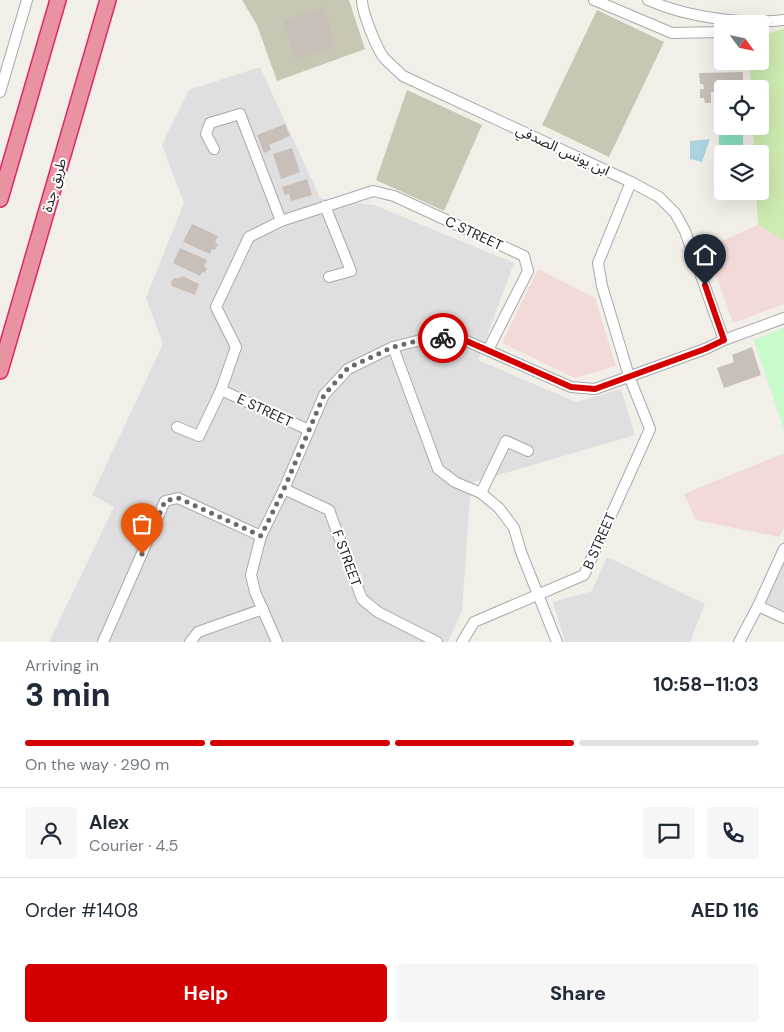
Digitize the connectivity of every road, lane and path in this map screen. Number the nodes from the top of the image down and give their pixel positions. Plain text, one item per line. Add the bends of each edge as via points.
1 (27, 0) edge
2 (58, 0) edge
3 (108, 0) edge
4 (362, 0) edge
5 (594, 0) edge
6 (648, 0) edge
7 (714, 17) edge
8 (784, 20) edge
9 (769, 23) edge
10 (714, 32) edge
11 (0, 92) edge
12 (214, 148) dead end
13 (631, 182) junction
14 (0, 199) edge
15 (325, 206) junction
16 (281, 221) junction
17 (329, 277) dead end
18 (784, 318) edge
19 (724, 340) junction
20 (393, 347) junction
21 (488, 350) junction
22 (0, 371) edge
23 (629, 376) junction
24 (221, 390) junction
25 (177, 427) dead end
26 (308, 430) junction
27 (528, 451) dead end
28 (284, 489) junction
29 (481, 493) junction
30 (261, 536) junction
31 (784, 549) edge
32 (538, 593) junction
33 (758, 606) junction
34 (263, 609) junction
35 (784, 618) edge
36 (103, 642) edge
37 (190, 642) edge
38 (277, 642) edge
39 (437, 642) edge
40 (462, 642) edge
41 (557, 642) edge
42 (739, 642) edge

1 - 11 street
2 - 14 highway
3 - 22 highway, طريق جدة
4 - 13 street, ابن يونس الصدفي via 384,58 403,76
5 - 10 street via 672,33
6 - 7 street via 668,9
8 - 9 street
12 - 16 street via 206,134 210,123 240,114
13 - 19 street, ابن يونس الصدفي via 659,197 685,231
13 - 23 street, B STREET via 598,263
15 - 16 street, C STREET
15 - 17 street via 351,271
15 - 21 street, C STREET via 373,192 394,196 524,256 528,271
16 - 24 street, C STREET via 249,237 216,307 236,347
18 - 19 street
19 - 23 street
20 - 21 street via 432,337 462,339
20 - 26 street via 348,368 324,395
20 - 29 street via 438,469 455,482
21 - 23 street via 571,387 595,389
23 - 32 street, B STREET via 650,429 584,575
24 - 25 street, C STREET via 199,436
24 - 26 street, E STREET
26 - 28 street
27 - 29 street via 506,441
28 - 30 street
28 - 39 street, F STREET via 329,510 362,599 378,612
29 - 32 street via 500,508 514,528
30 - 34 street via 251,576
30 - 36 street via 178,498 165,501
31 - 33 street
32 - 40 street, B STREET via 474,622
32 - 41 street
33 - 35 street
33 - 42 street
34 - 37 street via 198,632
34 - 38 street

